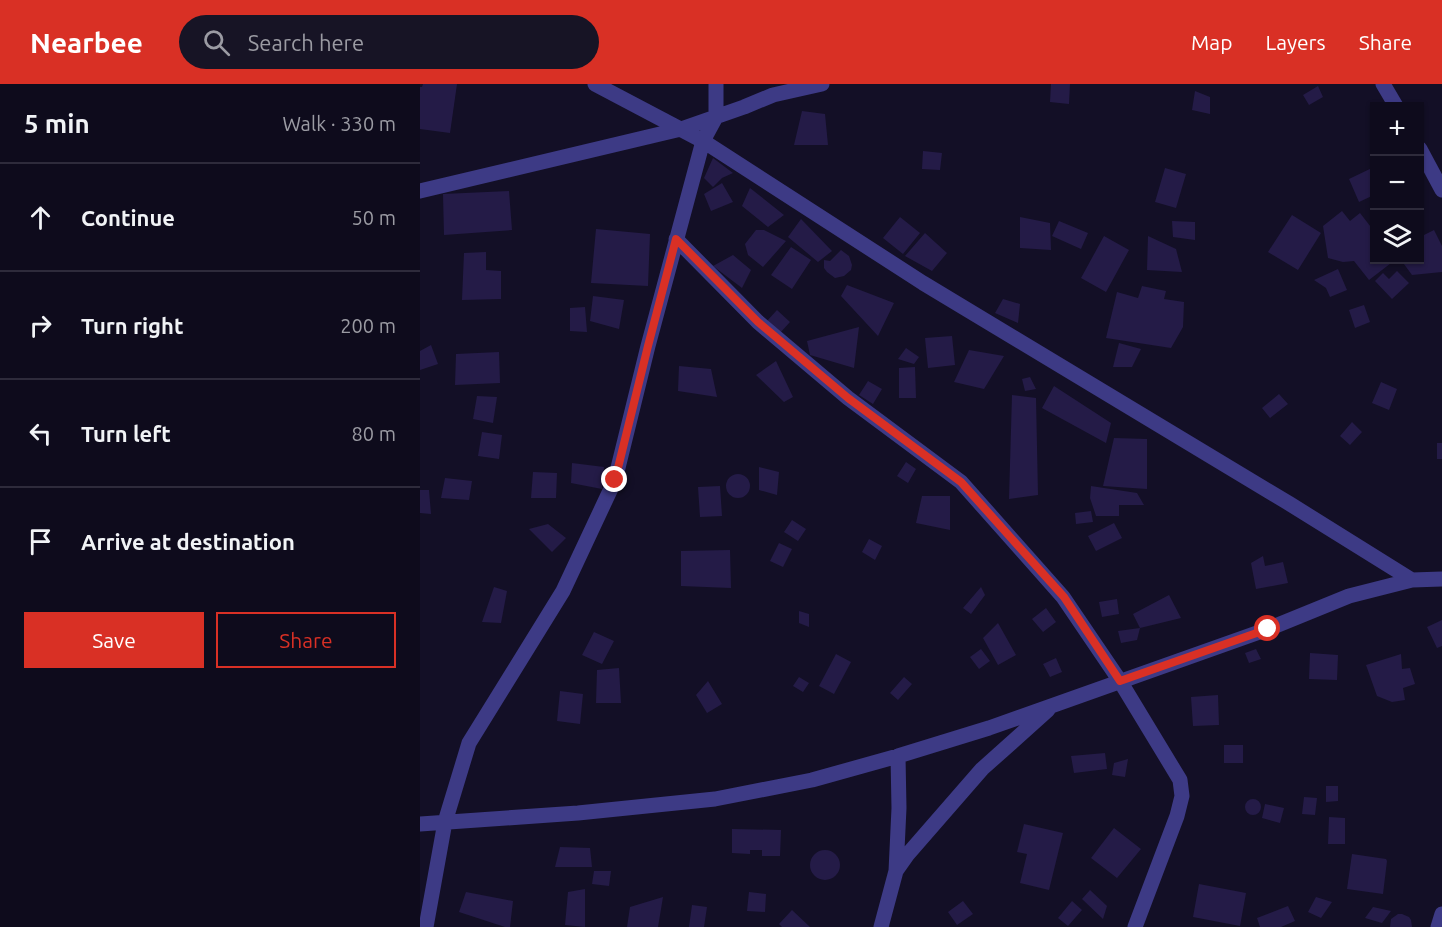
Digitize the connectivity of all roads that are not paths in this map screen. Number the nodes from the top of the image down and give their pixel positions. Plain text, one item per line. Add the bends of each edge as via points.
1 (595, 84) edge
2 (716, 84) edge
3 (822, 84) edge
4 (1383, 84) edge
5 (1394, 102) edge
6 (716, 117) junction
7 (681, 129) junction
8 (703, 141) junction
9 (1423, 156) edge
10 (1442, 190) edge
11 (420, 191) edge
12 (676, 239) junction
13 (1442, 579) edge
14 (1412, 580) junction
15 (1120, 681) junction
16 (1054, 704) junction
17 (898, 756) junction
18 (445, 822) junction
19 (420, 824) edge
20 (897, 871) junction
21 (1442, 914) edge
22 (426, 927) edge
23 (881, 927) edge
24 (1135, 927) edge
25 (1438, 927) edge

1 - 7 street
2 - 6 street
3 - 6 street via 773,95
4 - 5 street
6 - 7 street
6 - 8 street
7 - 8 street
7 - 11 street
8 - 12 street
8 - 14 street via 923,283
9 - 10 street
12 - 15 street via 767,329 848,398 961,482 1064,597
12 - 18 street via 615,480 563,591 469,743
13 - 14 street
14 - 15 street via 1348,596
15 - 16 street
15 - 24 street via 1180,780 1182,796
16 - 17 street
16 - 20 street via 982,769
17 - 18 street via 812,780 715,799
17 - 20 street
18 - 19 street
18 - 22 street
20 - 23 street
21 - 25 street

